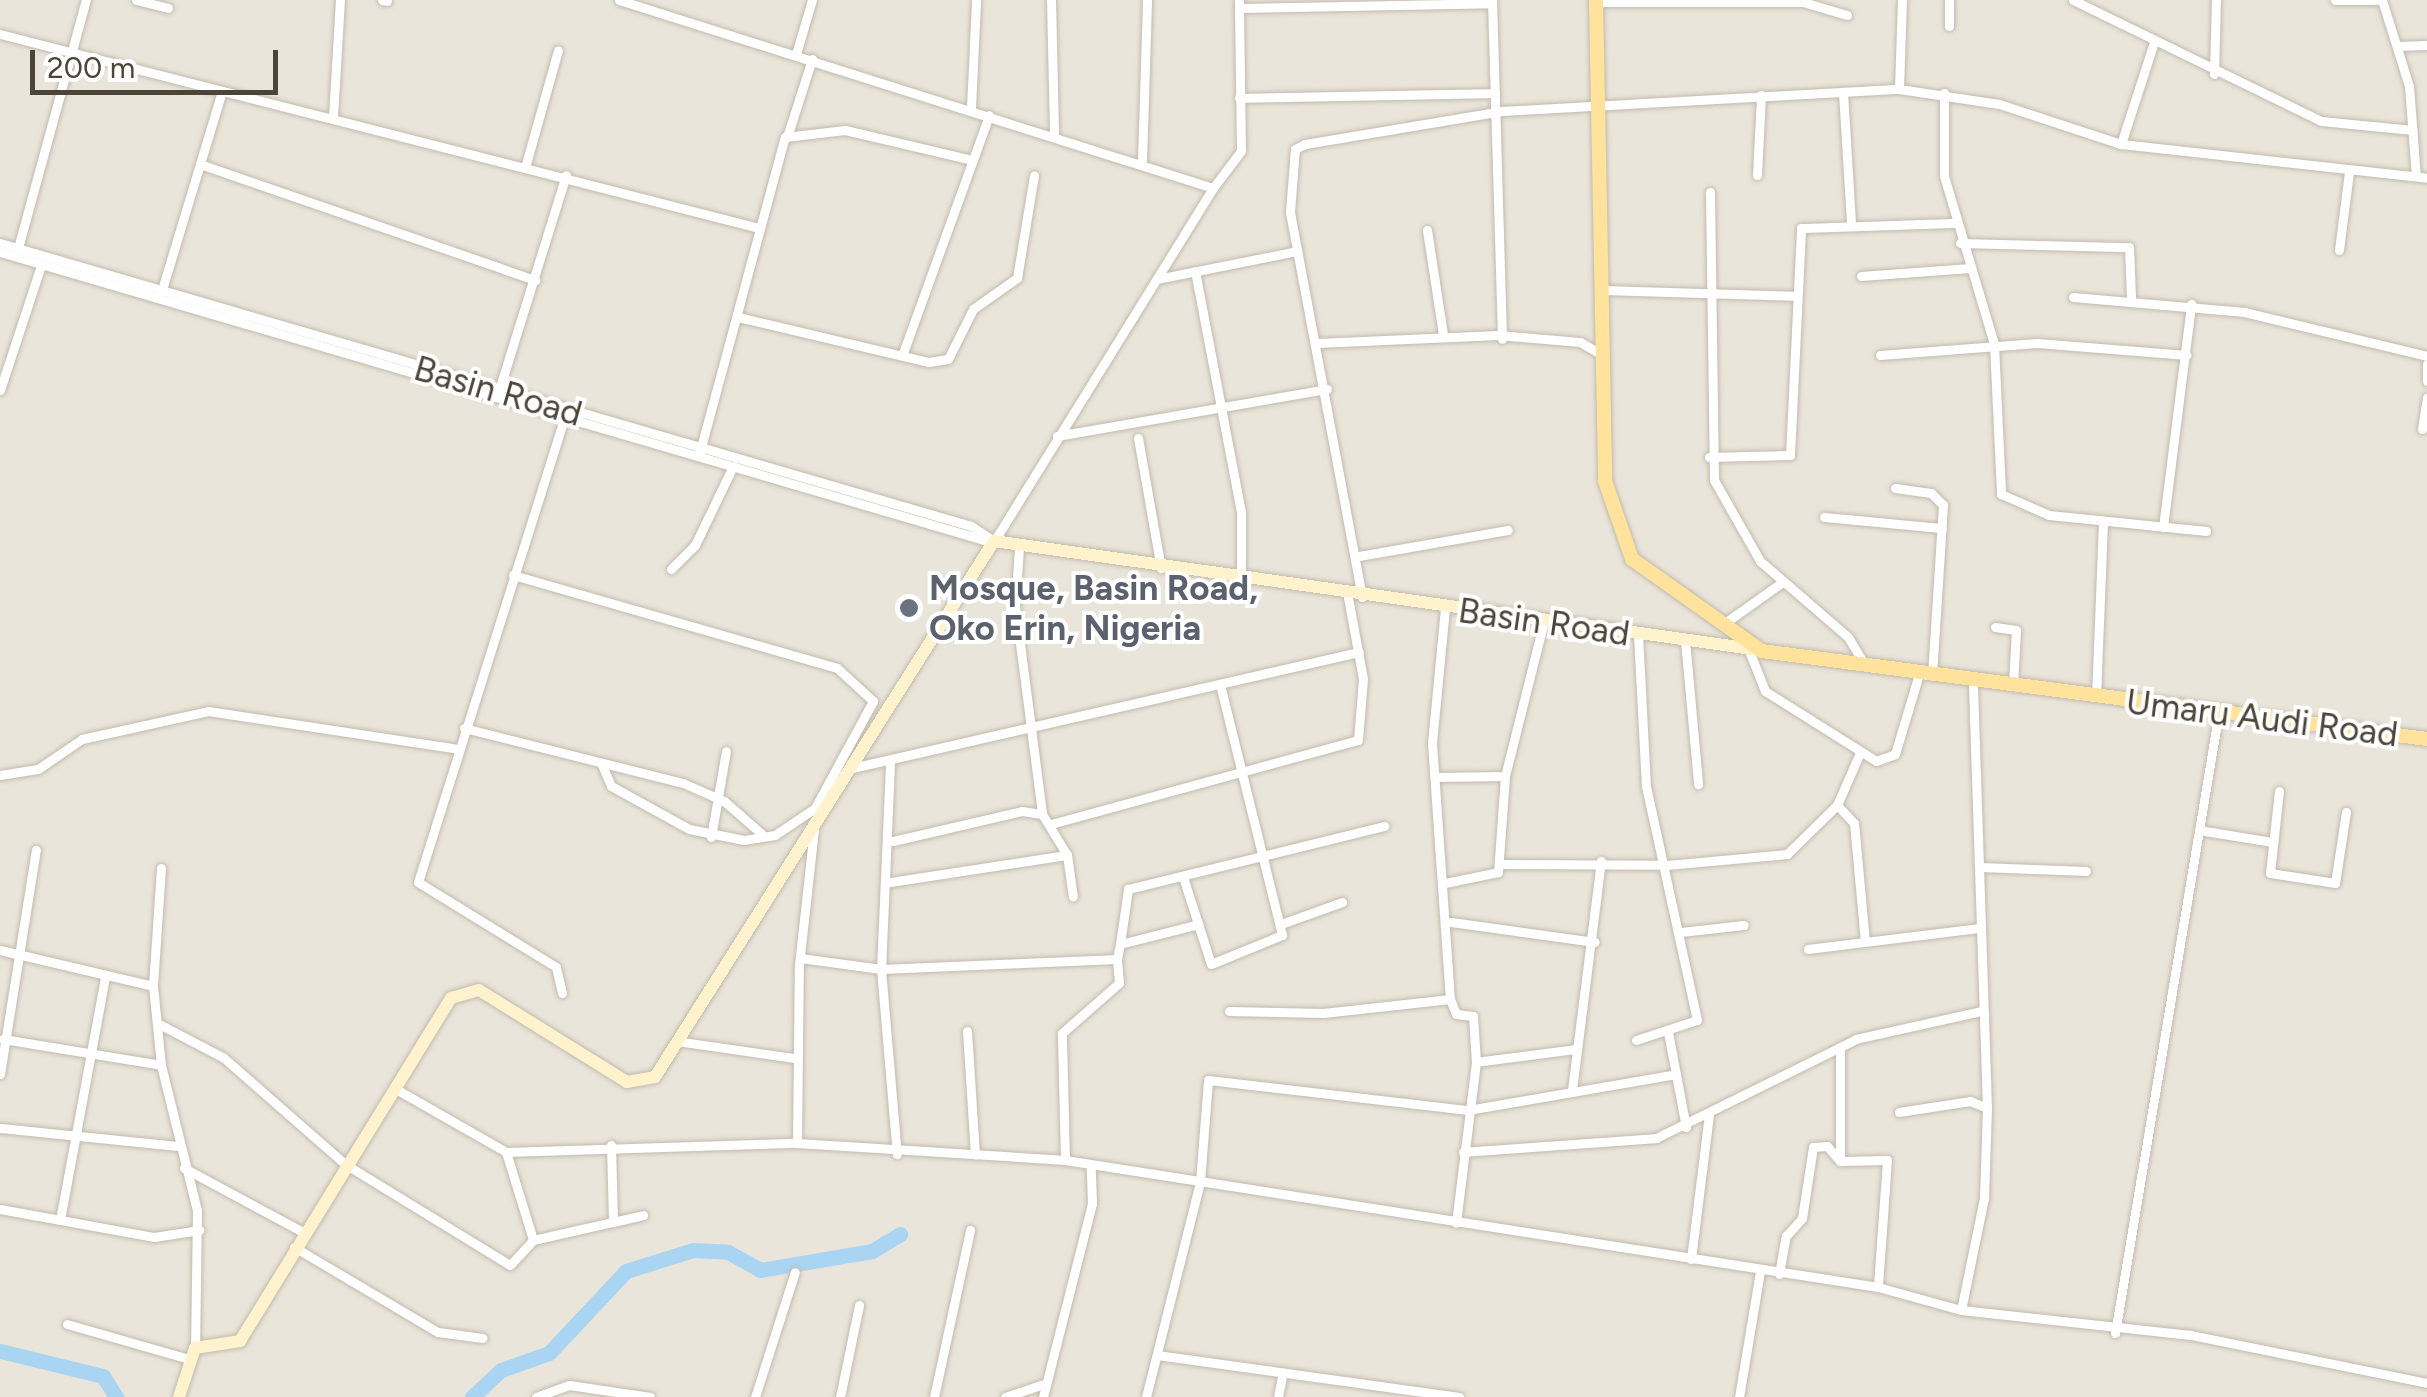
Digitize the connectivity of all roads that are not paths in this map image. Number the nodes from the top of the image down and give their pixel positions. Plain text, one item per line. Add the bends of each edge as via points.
1 (86, 0) edge
2 (136, 0) edge
3 (340, 0) edge
4 (621, 0) edge
5 (812, 0) edge
6 (976, 0) edge
7 (1051, 0) edge
8 (1147, 0) edge
9 (1902, 0) edge
10 (1949, 0) edge
11 (2074, 0) edge
12 (2216, 0) edge
13 (2335, 0) edge
14 (2379, 0) edge
15 (1492, 1) edge
16 (1596, 1) edge
17 (1804, 1) edge
18 (1407, 3) edge
19 (1240, 4) edge
20 (168, 8) dead end
21 (1847, 15) dead end
22 (1949, 26) dead end
23 (0, 34) edge
24 (2427, 44) edge
25 (2153, 45) junction
26 (2397, 46) junction
27 (558, 50) dead end
28 (72, 53) junction
29 (796, 54) junction
30 (812, 59) junction
31 (2214, 74) junction
32 (1899, 89) junction
33 (222, 91) junction
34 (1843, 92) junction
35 (1495, 93) junction
36 (1944, 93) junction
37 (1761, 95) junction
38 (1240, 98) junction
39 (1598, 106) junction
40 (970, 108) junction
41 (988, 115) junction
42 (1489, 116) junction
43 (333, 118) junction
44 (2413, 130) junction
45 (1054, 134) junction
46 (788, 138) junction
47 (2121, 144) junction
48 (968, 159) junction
49 (1142, 161) junction
50 (200, 164) junction
51 (526, 164) junction
52 (2349, 172) junction
53 (566, 175) junction
54 (1034, 175) dead end
55 (1757, 175) dead end
56 (2422, 177) edge
57 (1213, 188) junction
58 (1710, 192) dead end
59 (1850, 223) junction
60 (1954, 223) junction
61 (759, 228) junction
62 (1427, 230) dead end
63 (0, 243) edge
64 (1960, 243) junction
65 (18, 248) junction
66 (2339, 250) dead end
67 (1297, 251) junction
68 (0, 252) edge
69 (41, 265) junction
70 (1970, 268) junction
71 (1195, 271) junction
72 (1861, 276) dead end
73 (1156, 279) junction
74 (535, 280) junction
75 (1599, 290) junction
76 (161, 292) junction
77 (1705, 292) junction
78 (1796, 296) junction
79 (2073, 296) dead end
80 (2131, 298) junction
81 (2192, 304) junction
82 (738, 317) junction
83 (288, 334) junction
84 (1442, 335) junction
85 (1502, 339) junction
86 (1317, 343) junction
87 (1994, 344) junction
88 (903, 354) junction
89 (1601, 354) junction
90 (2188, 354) junction
91 (1880, 355) dead end
92 (2427, 356) edge
93 (2427, 364) edge
94 (2427, 381) edge
95 (1327, 389) junction
96 (0, 390) edge
97 (500, 390) junction
98 (2427, 397) edge
99 (1224, 407) junction
100 (565, 415) junction
101 (2422, 429) dead end
102 (1056, 436) junction
103 (1138, 438) dead end
104 (700, 451) junction
105 (1709, 457) junction
106 (734, 464) junction
107 (1894, 488) dead end
108 (1824, 517) dead end
109 (2103, 523) junction
110 (971, 526) junction
111 (2163, 527) junction
112 (1941, 528) junction
113 (1508, 530) dead end
114 (2206, 531) dead end
115 (964, 541) junction
116 (994, 541) junction
117 (1020, 548) junction
118 (1359, 556) junction
119 (671, 569) dead end
120 (1162, 571) junction
121 (513, 575) junction
122 (1240, 582) junction
123 (1782, 583) junction
124 (1355, 598) junction
125 (1445, 608) junction
126 (1544, 622) junction
127 (1721, 626) junction
128 (1996, 627) dead end
129 (1638, 635) junction
130 (1685, 640) junction
131 (1755, 649) junction
132 (1359, 652) junction
133 (1867, 670) junction
134 (1925, 675) junction
135 (1972, 680) junction
136 (2013, 686) junction
137 (1221, 688) junction
138 (2096, 698) junction
139 (2220, 711) junction
140 (464, 728) junction
141 (1036, 732) junction
142 (2427, 739) edge
143 (458, 749) junction
144 (726, 750) dead end
145 (1860, 755) junction
146 (601, 763) junction
147 (890, 764) junction
148 (852, 768) junction
149 (1240, 768) junction
150 (0, 775) edge
151 (1505, 776) junction
152 (1435, 777) junction
153 (1698, 784) dead end
154 (1040, 791) junction
155 (2279, 792) dead end
156 (724, 801) junction
157 (1838, 805) junction
158 (1022, 810) junction
159 (2346, 812) dead end
160 (1042, 814) junction
161 (1051, 824) junction
162 (1384, 826) dead end
163 (814, 830) junction
164 (2199, 830) junction
165 (711, 836) junction
166 (764, 836) junction
167 (893, 841) junction
168 (2272, 842) junction
169 (36, 850) dead end
170 (1067, 855) junction
171 (1262, 858) junction
172 (1601, 861) junction
173 (1500, 864) junction
174 (1666, 866) junction
175 (1980, 866) junction
176 (160, 868) dead end
177 (2086, 871) dead end
178 (1184, 880) junction
179 (890, 882) junction
180 (1445, 883) junction
181 (1073, 897) dead end
182 (1342, 902) dead end
183 (1450, 922) junction
184 (1198, 924) junction
185 (1281, 924) junction
186 (1744, 925) dead end
187 (1980, 928) junction
188 (1682, 932) junction
189 (1864, 941) junction
190 (1595, 942) junction
191 (1120, 944) junction
192 (1808, 949) dead end
193 (0, 950) edge
194 (20, 950) junction
195 (800, 958) junction
196 (1117, 960) junction
197 (881, 969) junction
198 (105, 977) junction
199 (153, 986) junction
200 (562, 993) dead end
201 (1450, 999) junction
202 (1228, 1012) dead end
203 (1981, 1012) junction
204 (159, 1024) junction
205 (968, 1031) dead end
206 (1668, 1032) junction
207 (3, 1040) edge
208 (1636, 1040) dead end
209 (676, 1041) junction
210 (1840, 1046) junction
211 (1576, 1049) junction
212 (89, 1058) junction
213 (794, 1058) junction
214 (1476, 1062) junction
215 (161, 1065) junction
216 (0, 1074) edge
217 (1676, 1074) junction
218 (391, 1087) junction
219 (1572, 1090) junction
220 (1987, 1108) junction
221 (1468, 1110) junction
222 (1899, 1112) dead end
223 (1709, 1116) junction
224 (1686, 1127) junction
225 (0, 1128) edge
226 (74, 1138) junction
227 (797, 1143) junction
228 (611, 1145) junction
229 (178, 1146) junction
230 (1463, 1152) junction
231 (510, 1154) junction
232 (897, 1154) junction
233 (975, 1155) junction
234 (1064, 1160) junction
235 (1840, 1161) junction
236 (344, 1164) junction
237 (1091, 1166) junction
238 (184, 1168) junction
239 (1200, 1182) junction
240 (0, 1209) edge
241 (642, 1215) dead end
242 (60, 1220) junction
243 (613, 1222) junction
244 (1456, 1222) junction
245 (198, 1230) junction
246 (970, 1230) dead end
247 (303, 1232) junction
248 (533, 1240) junction
249 (294, 1247) junction
250 (1691, 1259) junction
251 (1760, 1271) junction
252 (795, 1272) dead end
253 (1779, 1274) junction
254 (1878, 1287) junction
255 (859, 1305) dead end
256 (1961, 1310) junction
257 (67, 1324) dead end
258 (2116, 1332) junction
259 (484, 1338) dead end
260 (192, 1353) junction
261 (1157, 1355) junction
262 (1283, 1372) junction
263 (2427, 1383) edge
264 (1044, 1384) junction
265 (1392, 1393) edge
266 (179, 1397) edge
267 (536, 1397) edge
268 (650, 1397) edge
269 (754, 1397) edge
270 (840, 1397) edge
271 (934, 1397) edge
272 (1005, 1397) edge
273 (1043, 1397) edge
274 (1146, 1397) edge
275 (1278, 1397) edge
276 (1459, 1397) edge
277 (1739, 1397) edge

1 - 28 street
2 - 20 street
3 - 43 street
4 - 29 street
5 - 29 street
6 - 40 street
7 - 45 street
8 - 49 street
9 - 32 street
10 - 22 street
11 - 25 street
12 - 31 street
13 - 14 street
14 - 26 street
15 - 18 street
15 - 35 street
16 - 17 street
16 - 39 main road
17 - 21 street
18 - 19 street
19 - 38 street
23 - 28 street
24 - 26 street
25 - 31 street
25 - 47 street
26 - 44 street
27 - 51 street
28 - 33 street
28 - 65 street
29 - 30 street
30 - 40 street
30 - 46 street
31 - 44 street via 2332,124
32 - 34 street
32 - 36 street
33 - 43 street
33 - 50 street
34 - 37 street
34 - 59 street
35 - 38 street
35 - 42 street
36 - 47 street
36 - 60 street via 1942,150
37 - 39 street
37 - 55 street
38 - 57 street via 1241,151
39 - 42 street
39 - 75 main road
40 - 41 street
41 - 45 street
41 - 48 street
42 - 67 street via 1295,149 1288,184
42 - 85 street
43 - 51 street
44 - 56 street
45 - 49 street
46 - 48 street via 844,130
46 - 61 street
47 - 52 street
48 - 88 street
49 - 57 street
50 - 74 street
50 - 76 street
51 - 53 street
52 - 56 street
52 - 66 street
53 - 61 street
53 - 74 street
54 - 88 street via 1017,278 973,309 948,359
57 - 73 street
58 - 77 street
59 - 60 street
59 - 78 street via 1800,228
60 - 64 street
61 - 82 street
62 - 84 street
63 - 65 street, Basin Road
64 - 70 street
64 - 80 street via 2129,248
65 - 76 street, Basin Road
67 - 71 street
67 - 86 street
68 - 69 street, Basin Road
69 - 83 street, Basin Road
69 - 96 street
70 - 72 street
70 - 87 street
71 - 73 street
71 - 99 street
73 - 102 street
74 - 97 street
75 - 77 street
75 - 89 main road
76 - 83 street, Basin Road
77 - 78 street
77 - 105 street
78 - 105 street via 1790,456
79 - 80 street
80 - 81 street
81 - 90 street
81 - 92 street
82 - 88 street
82 - 104 street
83 - 97 street, Basin Road
83 - 100 street, Basin Road
84 - 85 street
84 - 86 street
85 - 89 street via 1580,342
86 - 95 street
87 - 90 street
87 - 91 street
87 - 109 street via 2002,494 2019,507
89 - 127 main road via 1615,528 1632,559
90 - 111 street
93 - 94 street
95 - 99 street
95 - 118 street
97 - 100 street, Basin Road
98 - 101 street
99 - 102 street
99 - 122 street via 1242,513
100 - 104 street, Basin Road
100 - 106 street, Basin Road
100 - 121 street
102 - 116 street
103 - 120 street
104 - 106 street, Basin Road
105 - 123 street via 1738,531
106 - 110 street, Basin Road
106 - 115 street, Basin Road
106 - 119 street via 695,546
107 - 112 street via 1937,496
108 - 112 street
109 - 111 street
109 - 138 street
110 - 115 street
110 - 116 street, Basin Road
111 - 114 street
112 - 134 street
113 - 118 street
115 - 116 street, Basin Road
116 - 117 street, Basin Road
116 - 148 street
117 - 120 street, Basin Road
117 - 141 street via 1015,605
118 - 124 street
120 - 122 street, Basin Road
121 - 140 street
121 - 166 street via 838,668 866,686 866,720 815,808
122 - 124 street, Basin Road
123 - 127 street
123 - 133 street via 1848,636
124 - 125 street, Basin Road
124 - 132 street
125 - 126 street, Basin Road
125 - 152 street via 1434,673
126 - 129 street, Basin Road
126 - 151 street
127 - 131 main road
128 - 136 street via 2016,630
129 - 130 street, Basin Road
129 - 174 street via 1646,787
130 - 131 street, Basin Road
130 - 153 street
131 - 133 main road, Basin Road
131 - 145 street via 1765,691
132 - 137 street
132 - 149 street via 1358,740
133 - 134 main road, Basin Road
134 - 135 main road, Basin Road
134 - 145 street via 1895,754
135 - 136 main road, Basin Road
135 - 175 street
136 - 138 main road, Basin Road
137 - 141 street
137 - 149 street
138 - 139 main road, Umaru Audi Road
139 - 142 main road, Umaru Audi Road
139 - 164 street
140 - 143 street
140 - 146 street
141 - 147 street
141 - 154 street
143 - 150 street via 208,710 82,739 38,769
143 - 200 street via 420,889 556,968
144 - 156 street
145 - 157 street
146 - 156 street
146 - 165 street via 611,786
147 - 148 street
147 - 167 street
148 - 163 street
149 - 161 street
149 - 171 street
151 - 152 street
151 - 173 street
152 - 180 street
154 - 158 street
154 - 160 street
155 - 168 street
156 - 165 street
156 - 166 street
157 - 174 street via 1796,851
157 - 189 street via 1854,823
158 - 160 street
158 - 167 street
159 - 168 street via 2335,883 2270,873
160 - 161 street
161 - 170 street
162 - 171 street
163 - 195 street
163 - 209 street
164 - 168 street
164 - 258 street
165 - 166 street
167 - 179 street
169 - 194 street
170 - 179 street
170 - 181 street
171 - 178 street
171 - 185 street
172 - 173 street
172 - 174 street
172 - 190 street
173 - 180 street via 1485,880
174 - 188 street
175 - 177 street
175 - 187 street
176 - 199 street
178 - 184 street
178 - 191 street via 1128,890
179 - 197 street
180 - 183 street
182 - 185 street
183 - 190 street
183 - 201 street
184 - 185 street via 1211,964 1278,943
184 - 191 street
186 - 188 street
187 - 189 street
187 - 203 street
188 - 206 street via 1697,1020
189 - 192 street
190 - 211 street
191 - 196 street
193 - 194 street
194 - 198 street
194 - 207 street
195 - 197 street
195 - 213 street
196 - 197 street
196 - 234 street via 1119,983 1062,1032
197 - 232 street
198 - 199 street
198 - 212 street
199 - 204 street
201 - 202 street via 1322,1014
201 - 214 street via 1456,1014 1473,1016
203 - 210 street
203 - 220 street
204 - 215 street
204 - 236 street via 224,1058
205 - 233 street
206 - 208 street
206 - 217 street
207 - 212 street
207 - 216 street
209 - 213 street
209 - 218 street via 655,1077 634,1084 472,991 451,998
210 - 223 street
210 - 235 street
211 - 214 street
211 - 219 street
212 - 215 street
212 - 226 street
213 - 227 street
214 - 221 street
215 - 229 street
217 - 219 street
217 - 224 street
218 - 231 street
218 - 236 street
219 - 221 street
220 - 222 street via 1970,1101
220 - 256 street via 1984,1198
221 - 230 street
221 - 239 street via 1208,1080
223 - 224 street
223 - 250 street
224 - 230 street via 1656,1138
225 - 226 street
226 - 229 street
226 - 242 street
227 - 228 street via 652,1154
227 - 232 street
228 - 231 street
228 - 243 street
229 - 238 street
230 - 244 street
231 - 248 street
232 - 233 street
233 - 234 street
234 - 237 street
235 - 253 street via 1827,1146 1812,1147 1802,1218 1786,1236
235 - 254 street via 1887,1160
236 - 247 street
236 - 248 street via 510,1265
237 - 239 street
237 - 264 street via 1092,1204
238 - 245 street
238 - 247 street
239 - 244 street
239 - 261 street
240 - 242 street
241 - 243 street
242 - 245 street via 154,1236
243 - 248 street
244 - 250 street
245 - 260 street
246 - 271 street
247 - 249 street
249 - 259 street via 438,1332
249 - 260 street via 240,1340
250 - 251 street
251 - 253 street
251 - 277 street
252 - 269 street
253 - 254 street
254 - 256 street
255 - 270 street
256 - 258 street
257 - 260 street
258 - 263 street via 2191,1335
260 - 266 street
261 - 262 street
261 - 274 street
262 - 265 street
262 - 275 street
264 - 272 street
264 - 273 street
265 - 276 street
267 - 268 street via 570,1385

